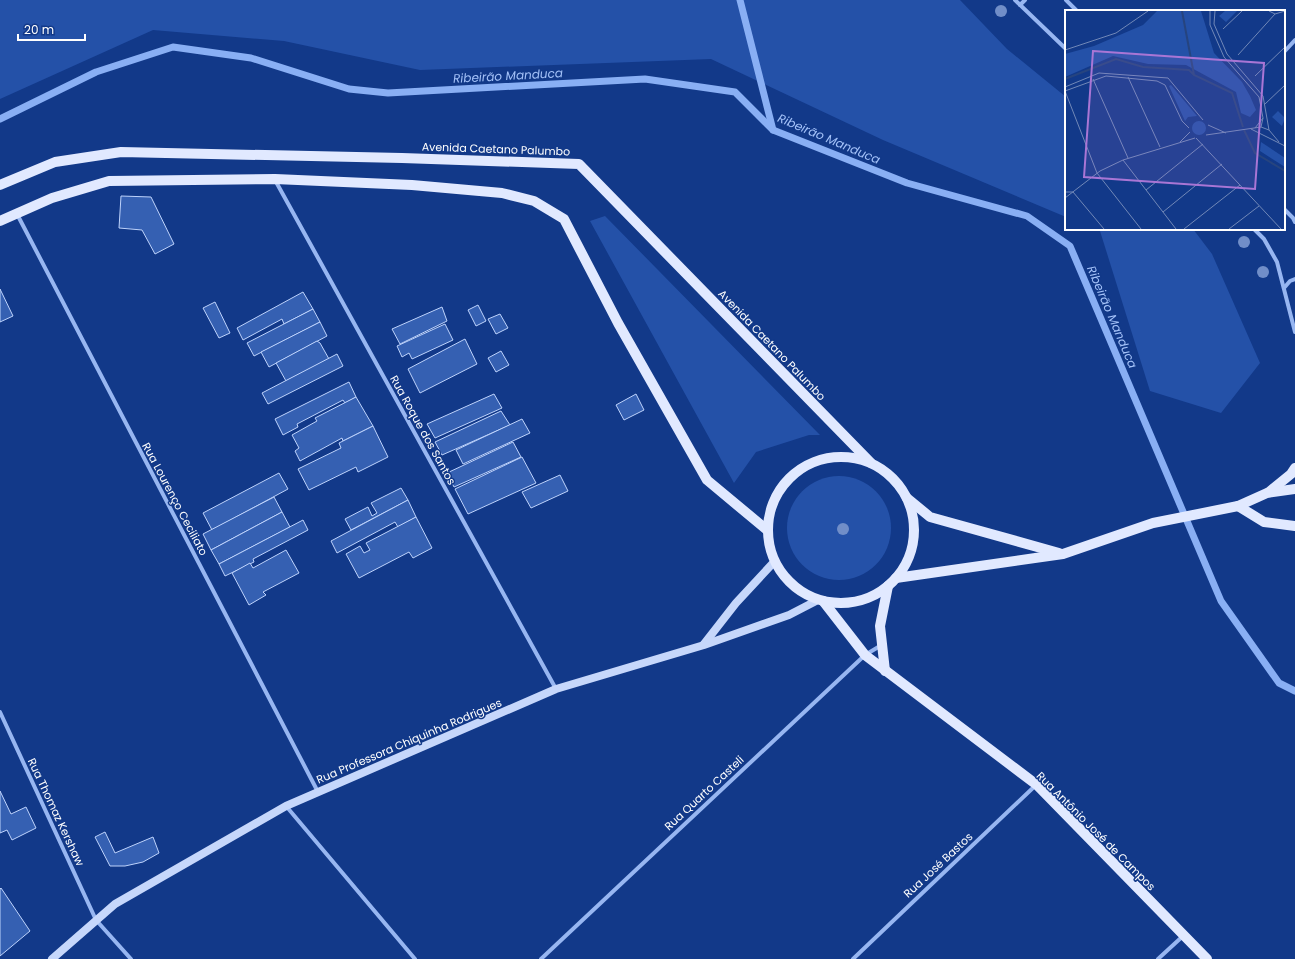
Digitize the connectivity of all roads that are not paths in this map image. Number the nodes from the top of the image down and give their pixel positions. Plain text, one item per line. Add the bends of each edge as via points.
1 (1015, 0) edge
2 (1025, 0) edge
3 (1066, 0) edge
4 (1020, 5) junction
5 (1077, 10) edge
6 (1295, 40) edge
7 (1065, 48) edge
8 (1285, 51) edge
9 (275, 179) junction
10 (0, 185) edge
11 (1285, 210) edge
12 (16, 214) junction
13 (0, 221) edge
14 (1295, 222) edge
15 (1255, 230) edge
16 (1295, 279) edge
17 (1284, 288) junction
18 (1295, 332) edge
19 (871, 463) junction
20 (1295, 468) edge
21 (1295, 489) edge
22 (1267, 493) junction
23 (907, 498) junction
24 (1238, 506) junction
25 (1295, 526) edge
26 (767, 530) junction
27 (1062, 554) junction
28 (774, 562) junction
29 (896, 578) junction
30 (888, 586) junction
31 (821, 600) junction
32 (882, 644) junction
33 (704, 645) junction
34 (865, 655) junction
35 (885, 671) junction
36 (556, 689) junction
37 (0, 712) edge
38 (1037, 785) junction
39 (318, 792) junction
40 (286, 806) junction
41 (96, 920) junction
42 (1183, 936) junction
43 (52, 959) edge
44 (131, 959) edge
45 (415, 959) edge
46 (541, 959) edge
47 (853, 959) edge
48 (1158, 959) edge
49 (1207, 959) edge

1 - 4 street
2 - 4 street
3 - 5 street
4 - 7 street
6 - 8 street
9 - 12 main road via 109,182 52,198
9 - 26 main road via 412,185 502,193 534,201 564,219 618,322 707,480
9 - 36 street, Rua Roque dos Santos
10 - 19 main road, Avenida Caetano Palumbo via 55,162 121,152 579,164
11 - 14 street
12 - 13 main road
12 - 39 street, Rua Lourenço Ceciliato
15 - 17 street via 1264,239 1277,262
16 - 17 street
17 - 18 street
19 - 23 main road via 894,479
19 - 26 main road via 852,457 826,458 803,467 783,483 771,505
20 - 22 main road
21 - 22 main road
22 - 24 main road
23 - 27 main road via 930,517
23 - 29 main road via 913,518 914,540 908,560
24 - 25 main road via 1264,522
24 - 27 main road via 1153,523
26 - 28 main road
27 - 29 main road
28 - 31 main road via 785,578 800,591
28 - 33 main road via 736,603
29 - 30 main road
30 - 31 main road via 868,598 846,603
30 - 32 main road via 880,626
31 - 33 main road, Rua Professora Chiquinha Rodrigues via 788,615
31 - 34 main road, Rua Antônio José de Campos
32 - 34 street, Rua Quarto Casteli
32 - 35 main road
33 - 36 main road, Rua Professora Chiquinha Rodrigues
34 - 35 main road, Rua Antônio José de Campos
34 - 46 street, Rua Quarto Casteli
35 - 38 main road, Rua Antônio José de Campos
36 - 39 main road, Rua Professora Chiquinha Rodrigues
37 - 41 street, Rua Thomaz Kershaw
38 - 42 main road, Rua Antônio José de Campos
38 - 47 street, Rua José Bastos
39 - 40 main road, Rua Professora Chiquinha Rodrigues
40 - 41 main road, Rua Professora Chiquinha Rodrigues via 115,904
40 - 45 street
41 - 43 main road, Rua Professora Chiquinha Rodrigues
41 - 44 street, Rua Thomaz Kershaw
42 - 48 street
42 - 49 main road, Rua Antônio José de Campos

